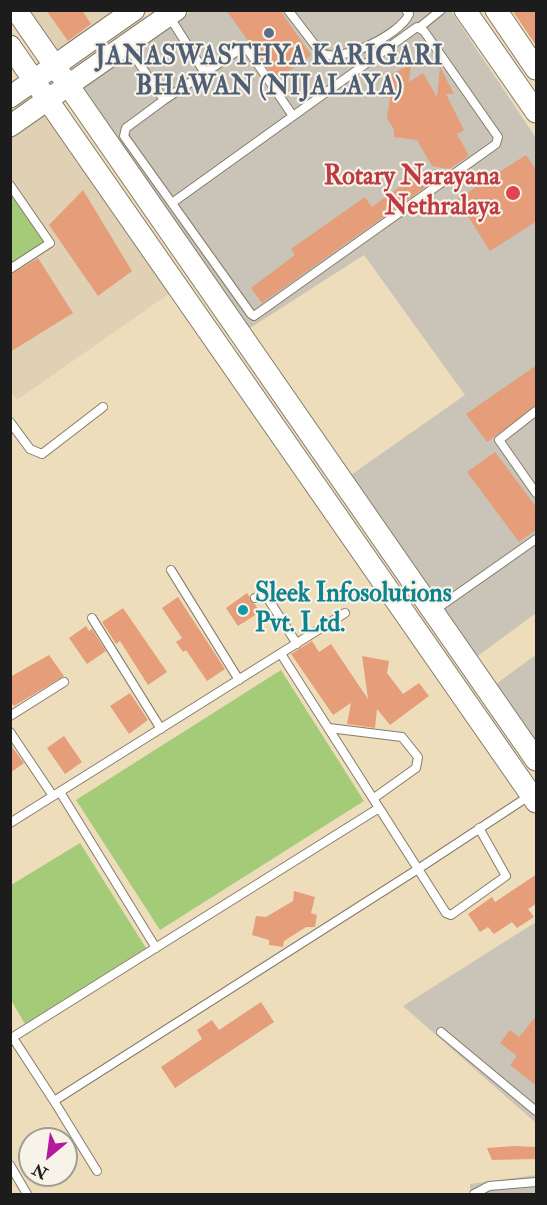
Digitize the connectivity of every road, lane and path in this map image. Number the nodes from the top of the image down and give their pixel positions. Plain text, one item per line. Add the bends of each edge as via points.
1 (16, 10) edge
2 (134, 10) edge
3 (288, 10) edge
4 (406, 10) edge
5 (441, 10) edge
6 (465, 10) edge
7 (496, 10) edge
8 (173, 13) edge
9 (420, 27) junction
10 (127, 45) junction
11 (10, 46) edge
12 (55, 66) junction
13 (537, 69) edge
14 (205, 73) junction
15 (35, 81) junction
16 (69, 86) junction
17 (10, 97) edge
18 (48, 100) junction
19 (164, 100) junction
20 (537, 112) edge
21 (293, 116) junction
22 (10, 126) edge
23 (10, 185) edge
24 (172, 203) junction
25 (10, 268) edge
26 (103, 407) dead end
27 (537, 411) edge
28 (10, 422) edge
29 (537, 493) edge
30 (537, 539) edge
31 (171, 570) dead end
32 (255, 598) dead end
33 (434, 611) junction
34 (345, 614) dead end
35 (92, 618) dead end
36 (448, 632) junction
37 (297, 644) junction
38 (428, 646) junction
39 (281, 654) junction
40 (239, 680) junction
41 (64, 682) dead end
42 (10, 716) edge
43 (329, 728) junction
44 (161, 729) junction
45 (10, 732) edge
46 (537, 760) edge
47 (56, 794) junction
48 (374, 798) junction
49 (534, 798) edge
50 (379, 808) junction
51 (10, 823) edge
52 (479, 828) junction
53 (418, 870) junction
54 (156, 948) junction
55 (441, 1032) dead end
56 (12, 1038) edge
57 (54, 1101) junction
58 (537, 1111) edge
59 (10, 1165) edge
60 (97, 1171) dead end
61 (537, 1182) edge
62 (27, 1194) edge
63 (474, 1194) edge

1 - 12 street
2 - 12 street
3 - 4 lane via 321,53 329,57 368,46 406,21
5 - 9 lane
6 - 20 street
7 - 13 street
8 - 10 street
8 - 14 lane
9 - 21 lane
9 - 24 lane via 498,140 256,316
10 - 16 street
10 - 19 lane
11 - 15 street
12 - 15 street
12 - 16 street
14 - 19 lane
14 - 21 lane via 244,49
15 - 17 street
15 - 18 street
16 - 18 street
16 - 33 street
18 - 22 street
18 - 38 street
19 - 24 lane via 126,128 124,136
21 - 24 lane
23 - 25 lane via 50,243
26 - 28 lane via 42,454 30,449
27 - 29 lane via 499,440
30 - 33 lane
31 - 40 lane
32 - 37 lane via 265,594
33 - 36 street
34 - 37 lane
35 - 44 lane
36 - 38 street
36 - 46 street
37 - 39 lane
38 - 49 street
39 - 40 lane
39 - 43 lane
40 - 44 lane
41 - 42 lane
43 - 48 lane
43 - 48 lane via 402,737 418,757 416,768
44 - 47 lane
45 - 47 lane
47 - 51 lane
47 - 54 lane
48 - 50 lane
49 - 52 lane
50 - 53 lane
50 - 54 lane
52 - 53 lane
52 - 53 lane via 506,876 451,915
53 - 57 lane
54 - 56 lane
55 - 58 lane
56 - 57 lane
57 - 60 lane
59 - 62 lane
61 - 63 lane via 489,1186

